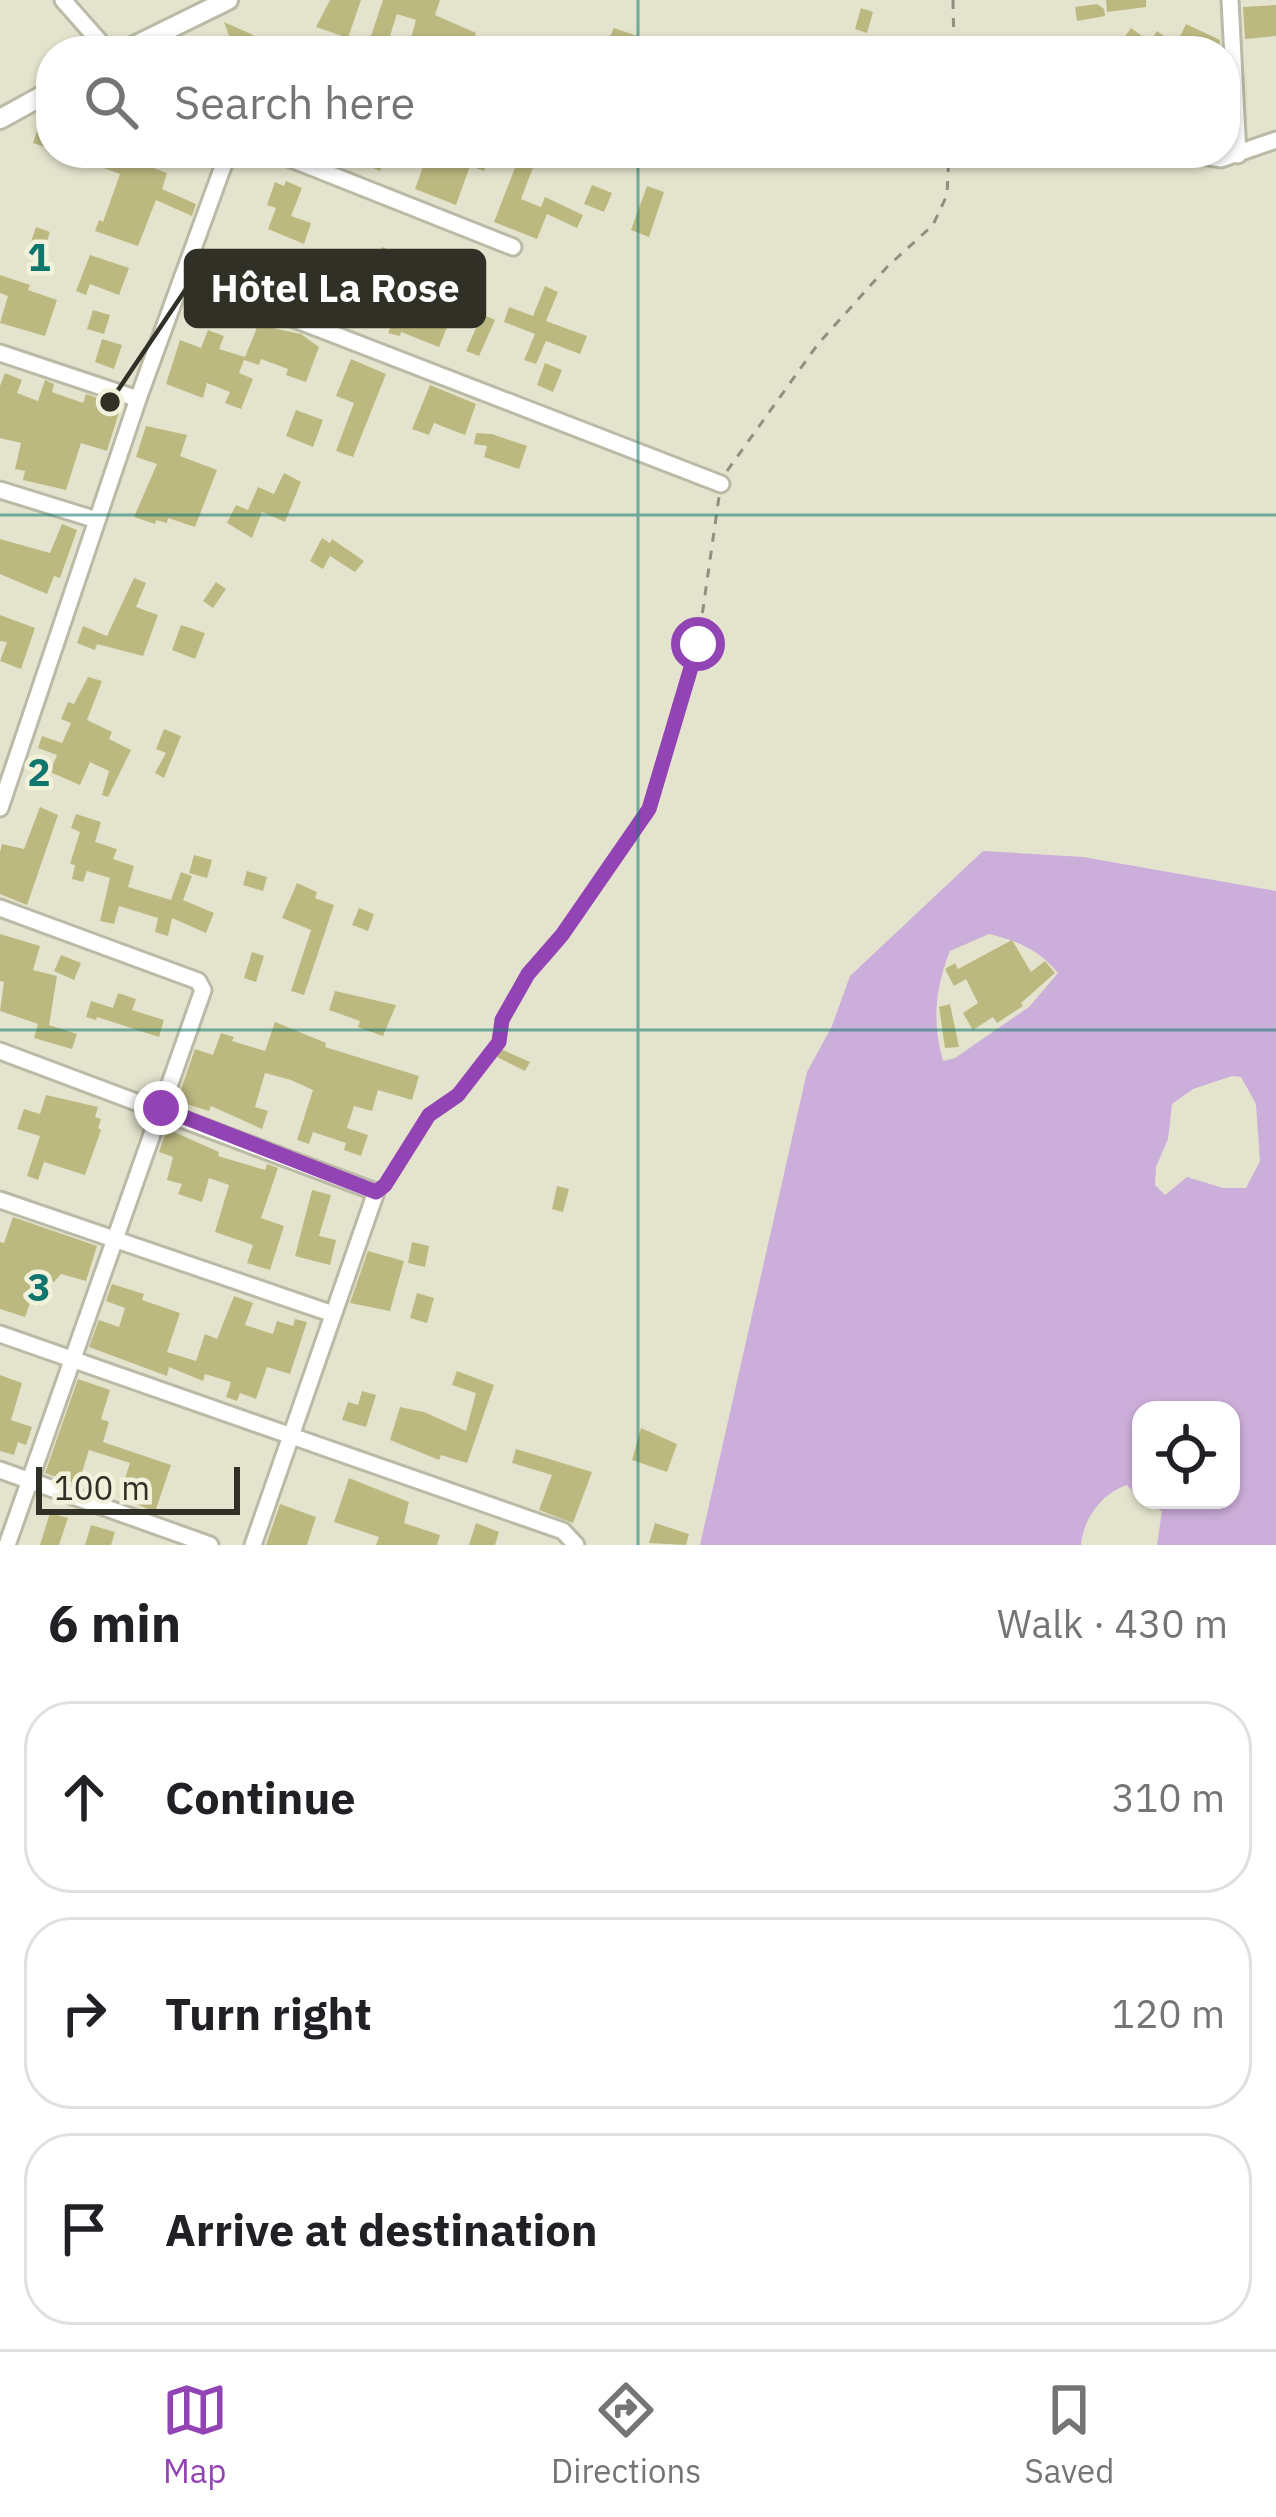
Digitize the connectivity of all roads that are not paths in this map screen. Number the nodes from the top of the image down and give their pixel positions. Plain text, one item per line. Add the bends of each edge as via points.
1 (63, 0) edge
2 (228, 0) edge
3 (1230, 0) edge
4 (190, 9) edge
5 (95, 36) edge
6 (148, 36) edge
7 (1232, 36) edge
8 (36, 99) edge
9 (0, 119) edge
10 (1276, 140) edge
11 (1240, 154) edge
12 (222, 168) edge
13 (314, 168) edge
14 (513, 247) dead end
15 (183, 276) junction
16 (0, 354) edge
17 (138, 399) junction
18 (721, 484) road end
19 (0, 490) edge
20 (97, 520) junction
21 (8, 762) edge
22 (0, 808) edge
23 (0, 908) edge
24 (0, 1051) edge
25 (161, 1108) junction
26 (0, 1200) edge
27 (115, 1239) junction
28 (333, 1314) junction
29 (0, 1334) edge
30 (72, 1359) junction
31 (291, 1434) junction
32 (0, 1470) edge
33 (30, 1480) junction
34 (7, 1545) edge
35 (210, 1545) edge
36 (253, 1545) edge
37 (576, 1545) edge

1 - 5 street
2 - 4 street
3 - 7 street
4 - 6 street
8 - 9 street
10 - 11 street
12 - 15 street
13 - 14 street
15 - 17 street
15 - 18 street
16 - 17 street
17 - 20 street
19 - 20 street
20 - 21 street
21 - 22 street
23 - 25 street via 202,985
24 - 25 street
25 - 27 street
25 - 28 street via 376,1192
26 - 27 street
27 - 28 street
27 - 30 street
28 - 31 street
29 - 30 street
30 - 31 street
30 - 33 street
31 - 36 street
31 - 37 street via 562,1531
32 - 33 street
33 - 34 street
33 - 35 street

